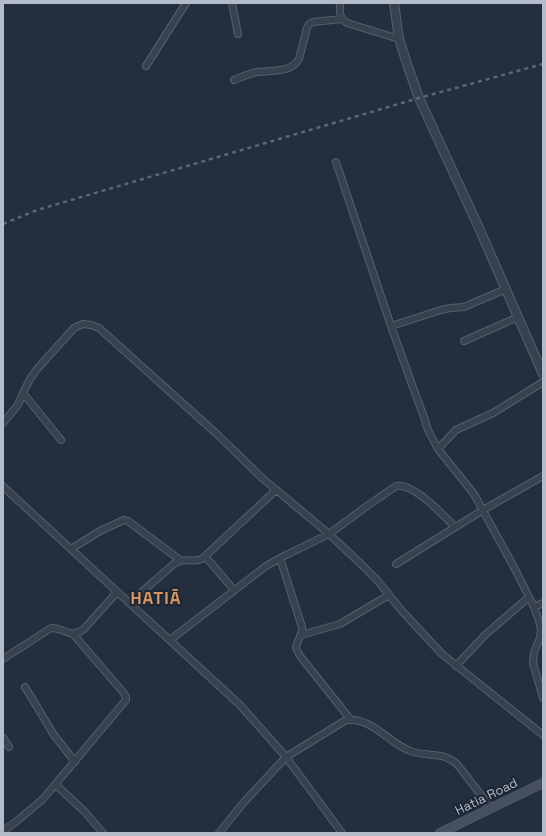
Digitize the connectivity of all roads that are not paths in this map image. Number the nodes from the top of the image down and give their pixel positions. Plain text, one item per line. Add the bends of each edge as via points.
1 (186, 3) edge
2 (232, 3) edge
3 (340, 3) edge
4 (394, 3) edge
5 (342, 19) junction
6 (238, 34) dead end
7 (398, 39) junction
8 (146, 66) dead end
9 (234, 80) dead end
10 (336, 162) dead end
11 (506, 290) junction
12 (518, 317) junction
13 (391, 326) junction
14 (464, 341) dead end
15 (543, 374) edge
16 (543, 382) edge
17 (23, 393) junction
18 (3, 423) edge
19 (61, 440) dead end
20 (438, 448) junction
21 (543, 476) edge
22 (3, 486) edge
23 (276, 490) junction
24 (6, 494) edge
25 (483, 510) junction
26 (455, 527) junction
27 (329, 534) junction
28 (71, 549) junction
29 (205, 556) junction
30 (280, 558) junction
31 (180, 560) junction
32 (396, 564) dead end
33 (234, 590) junction
34 (117, 592) junction
35 (389, 595) junction
36 (529, 597) junction
37 (543, 602) edge
38 (129, 603) junction
39 (534, 607) junction
40 (73, 634) junction
41 (302, 635) junction
42 (170, 640) junction
43 (3, 659) edge
44 (456, 666) junction
45 (25, 687) dead end
46 (543, 698) edge
47 (351, 720) junction
48 (543, 735) edge
49 (3, 738) edge
50 (9, 747) dead end
51 (286, 757) junction
52 (75, 762) junction
53 (543, 783) edge
54 (56, 785) junction
55 (491, 808) junction
56 (3, 831) edge
57 (103, 833) edge
58 (219, 833) edge
59 (342, 833) edge
60 (440, 833) edge

1 - 8 street
2 - 6 street
3 - 5 street
4 - 7 street
5 - 7 street via 347,23
5 - 9 street via 309,24 299,59 293,66 282,70 257,72
7 - 11 street via 419,98
10 - 13 street
11 - 12 street
11 - 13 street via 464,307 441,310
12 - 14 street
12 - 15 street
13 - 20 street via 428,430
16 - 20 street via 494,413 456,430
17 - 18 street via 18,405
17 - 19 street
17 - 23 street via 37,369 74,328 83,324 95,326
20 - 25 street via 474,494
21 - 25 street
22 - 24 street
23 - 27 street
23 - 29 street
24 - 28 street
25 - 26 street
25 - 36 street
26 - 27 street via 422,496 407,488 396,486
26 - 32 street
27 - 30 street
27 - 35 street
28 - 31 street via 100,531 126,521
28 - 34 street
29 - 31 street via 197,561
29 - 33 street
30 - 33 street
30 - 41 street via 301,622
31 - 38 street
33 - 42 street
34 - 38 street
34 - 40 street via 84,629
35 - 41 street via 340,624
35 - 44 street
36 - 39 street
36 - 44 street via 485,635
37 - 39 street
38 - 42 street
39 - 46 street via 541,629 533,662
40 - 43 street via 51,628
40 - 52 street via 126,697 124,703
41 - 47 street via 296,648 300,656
42 - 51 street via 240,705
44 - 48 street
45 - 52 street via 54,735
47 - 51 street via 346,720
47 - 55 street via 368,724 409,751 452,760
49 - 50 street
51 - 58 street
51 - 59 street
52 - 54 street
53 - 55 main road, Hatia Road
54 - 56 street via 43,799
54 - 57 street
55 - 60 main road, Hatia Road

